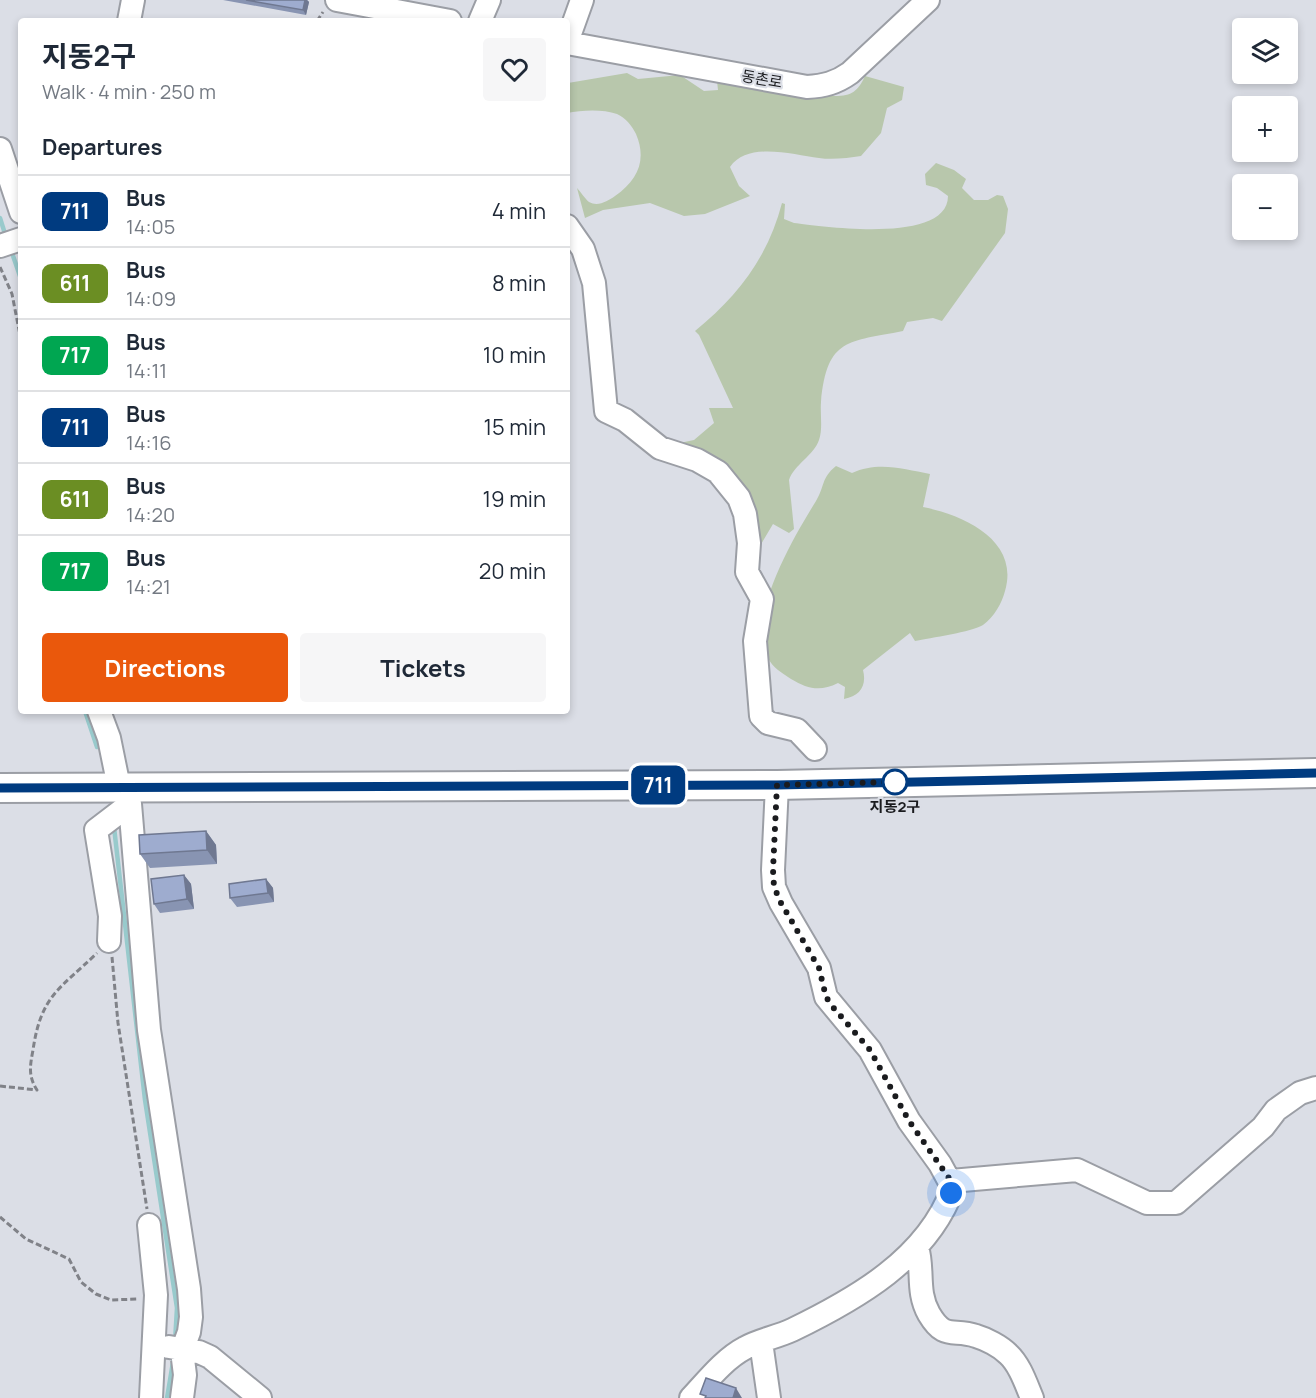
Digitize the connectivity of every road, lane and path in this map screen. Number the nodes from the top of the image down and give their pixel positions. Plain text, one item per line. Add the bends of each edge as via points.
1 (133, 0) edge
2 (337, 0) edge
3 (489, 0) edge
4 (582, 0) edge
5 (928, 0) edge
6 (369, 3) edge
7 (130, 18) edge
8 (436, 18) edge
9 (481, 18) edge
10 (570, 34) edge
11 (570, 43) edge
12 (0, 149) edge
13 (18, 203) edge
14 (570, 230) edge
15 (18, 240) edge
16 (0, 246) edge
17 (0, 267) edge
18 (18, 325) edge
19 (100, 714) edge
20 (815, 749) dead end
21 (1316, 774) edge
22 (777, 785) junction
23 (0, 788) edge
24 (124, 795) junction
25 (109, 941) junction
26 (0, 1086) edge
27 (1316, 1088) edge
28 (951, 1181) junction
29 (0, 1217) edge
30 (149, 1225) joint
31 (917, 1247) junction
32 (156, 1295) junction
33 (761, 1342) junction
34 (156, 1344) junction
35 (182, 1351) junction
36 (151, 1398) edge
37 (182, 1398) edge
38 (260, 1398) edge
39 (691, 1398) edge
40 (769, 1398) edge
41 (1032, 1398) edge

1 - 7 street
2 - 6 street
3 - 9 street
4 - 10 street
5 - 11 street, 동촌로 via 850,73 840,81 821,86 807,87
6 - 8 street
12 - 13 street
14 - 20 street via 583,249 594,283 606,411 625,420 660,448 697,460 718,472 739,498 746,514 750,543 747,572 762,599 755,641 761,716 768,723 797,730
15 - 16 street
17 - 18 path via 12,294
19 - 24 street
21 - 22 main road
22 - 24 main road
22 - 28 street via 773,870 774,887 781,903 819,968 826,997 870,1050 909,1121
23 - 24 main road
24 - 25 street via 96,830 110,916
24 - 35 street via 149,1030 189,1289 189,1332
25 - 26 path via 63,982 40,1017 29,1073 37,1090
25 - 30 path
27 - 28 street via 1300,1093 1276,1110 1263,1127 1176,1203 1147,1203 1077,1170
28 - 31 street via 953,1188 943,1208
29 - 32 path via 26,1239 69,1258 81,1282 96,1294 111,1300
30 - 32 street
31 - 33 street via 900,1265 848,1300
31 - 41 street via 921,1260 919,1288 937,1325 946,1332 975,1336 1002,1349 1018,1369
32 - 34 street
33 - 39 street via 745,1347
33 - 40 street
34 - 35 street
34 - 36 street
35 - 37 street
35 - 38 street via 210,1357

